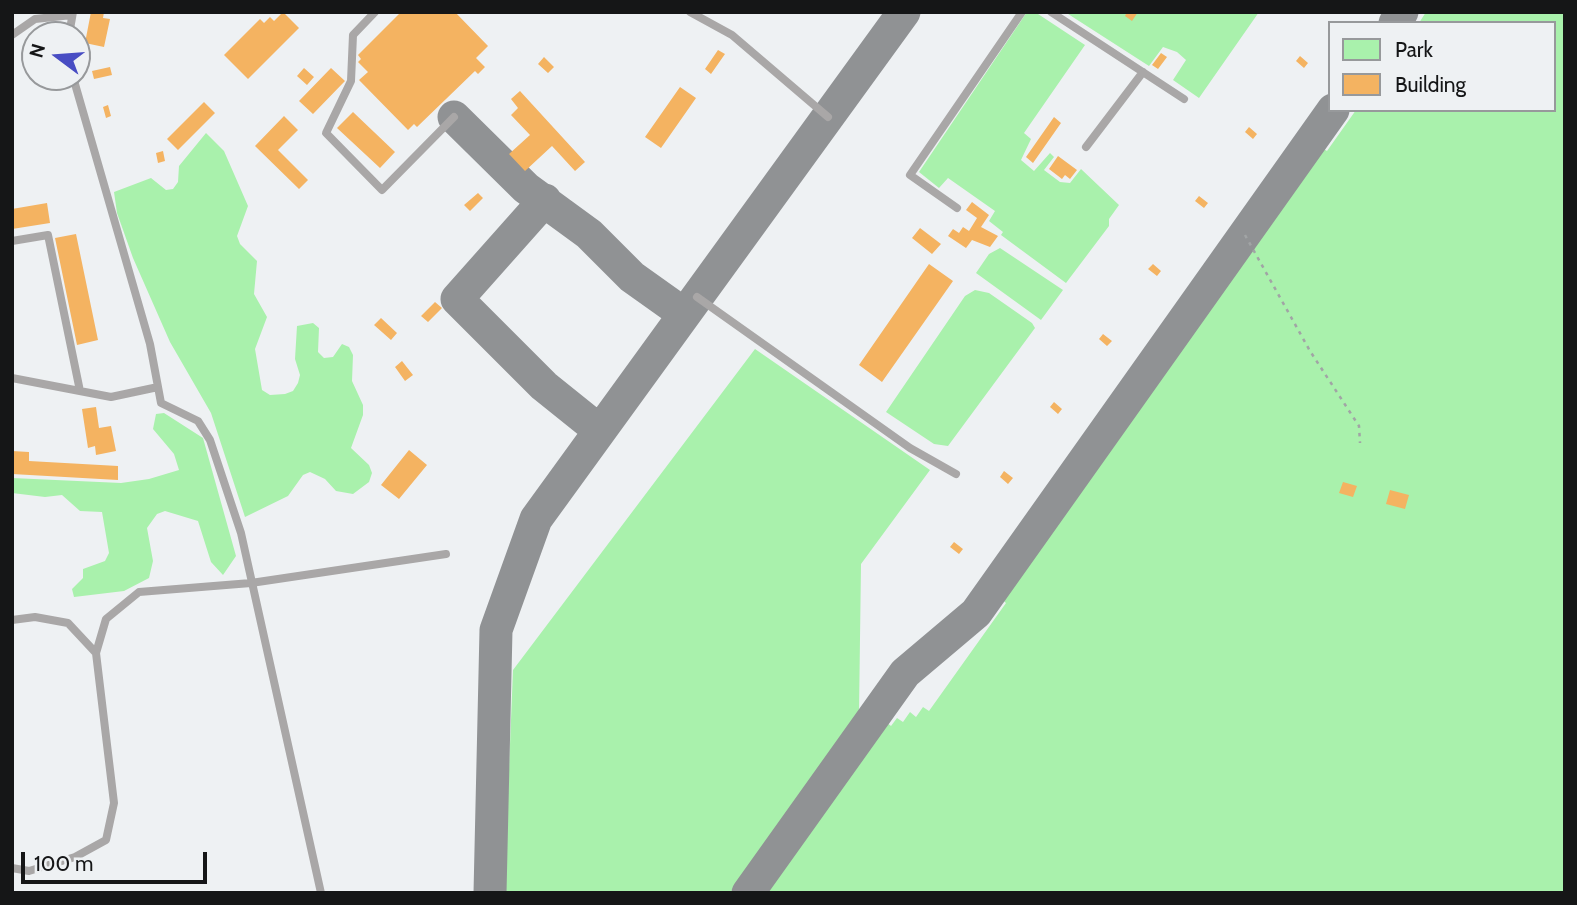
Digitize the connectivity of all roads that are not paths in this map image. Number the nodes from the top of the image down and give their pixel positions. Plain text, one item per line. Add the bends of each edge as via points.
1 (374, 12) edge
2 (690, 12) edge
3 (1022, 12) edge
4 (1051, 12) edge
5 (72, 14) edge
6 (12, 36) edge
7 (1143, 72) junction
8 (77, 91) edge
9 (1184, 99) dead end
10 (454, 117) dead end
11 (828, 117) dead end
12 (1086, 147) dead end
13 (957, 208) dead end
14 (12, 241) edge
15 (697, 297) dead end
16 (12, 378) edge
17 (158, 387) junction
18 (80, 391) junction
19 (956, 474) dead end
20 (446, 554) dead end
21 (251, 583) junction
22 (12, 620) edge
23 (96, 653) junction
24 (12, 868) edge
25 (321, 893) edge

1 - 10 lane via 353,36 351,81 326,133 382,190
2 - 11 lane via 732,35
3 - 13 lane via 910,175
4 - 7 lane
5 - 6 lane via 35,19
7 - 9 lane
7 - 12 lane
8 - 17 lane via 150,344
14 - 18 lane via 48,234
15 - 19 lane via 910,448
16 - 18 lane
17 - 18 lane via 111,397
17 - 21 lane via 161,403 198,421 210,440 241,533
20 - 21 lane
21 - 23 lane via 139,592 106,619
21 - 25 lane
22 - 23 lane via 35,617 68,623
23 - 24 lane via 114,803 106,840 75,857 29,871

